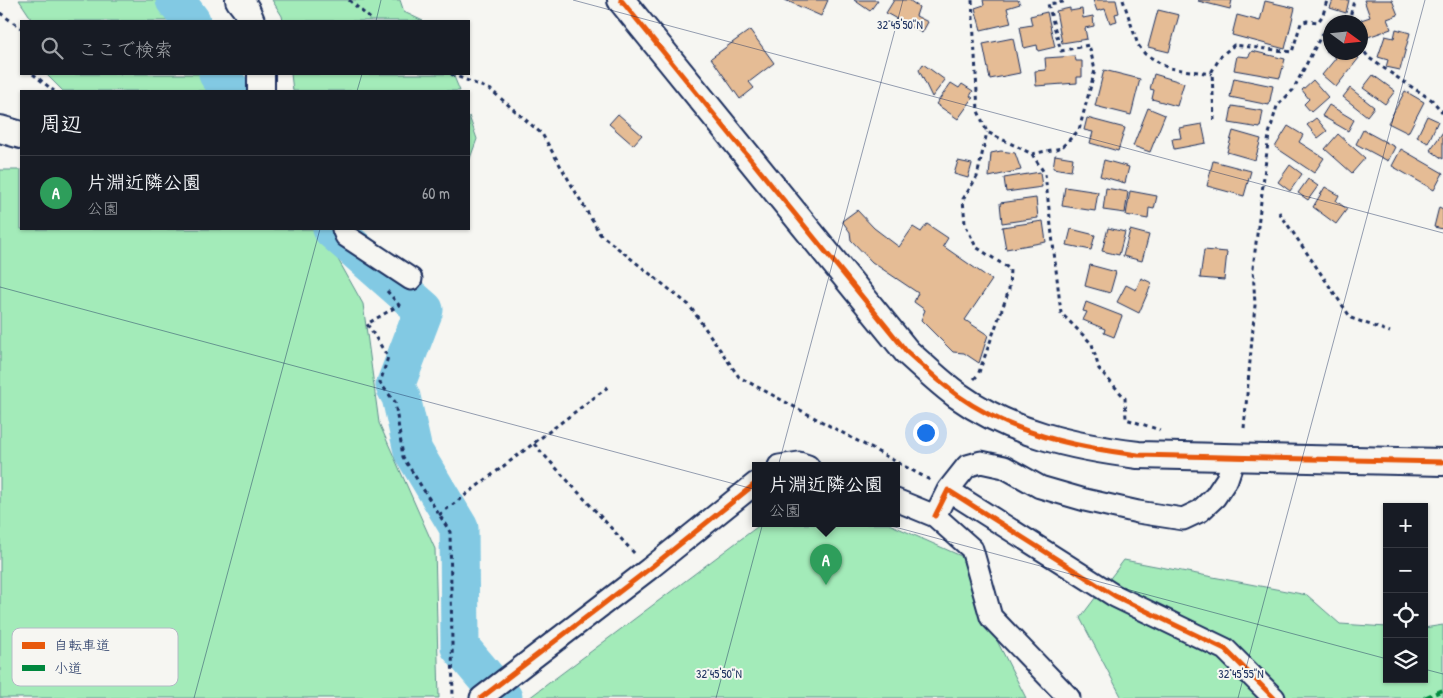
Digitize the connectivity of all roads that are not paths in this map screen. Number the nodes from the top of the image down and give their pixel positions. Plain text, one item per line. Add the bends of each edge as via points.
1 (240, 0) edge
2 (621, 0) edge
3 (251, 20) edge
4 (0, 129) edge
5 (20, 135) edge
6 (343, 230) edge
7 (411, 279) dead end
8 (1234, 458) junction
9 (1443, 462) edge
10 (752, 485) edge
11 (948, 490) junction
12 (900, 502) edge
13 (936, 516) junction
14 (481, 698) edge
15 (1069, 698) edge
16 (1274, 698) edge

1 - 3 street
2 - 8 street via 907,352 956,394 992,417 1037,435 1097,450 1138,455
4 - 5 street
6 - 7 street via 346,236
8 - 9 street
8 - 11 street via 1227,479 1215,497 1200,511 1183,519 1138,512 1040,488 1004,468 981,462 967,466
10 - 14 street
11 - 13 street
11 - 16 street via 1115,596 1225,649
12 - 13 street
13 - 15 street via 972,549 991,617

